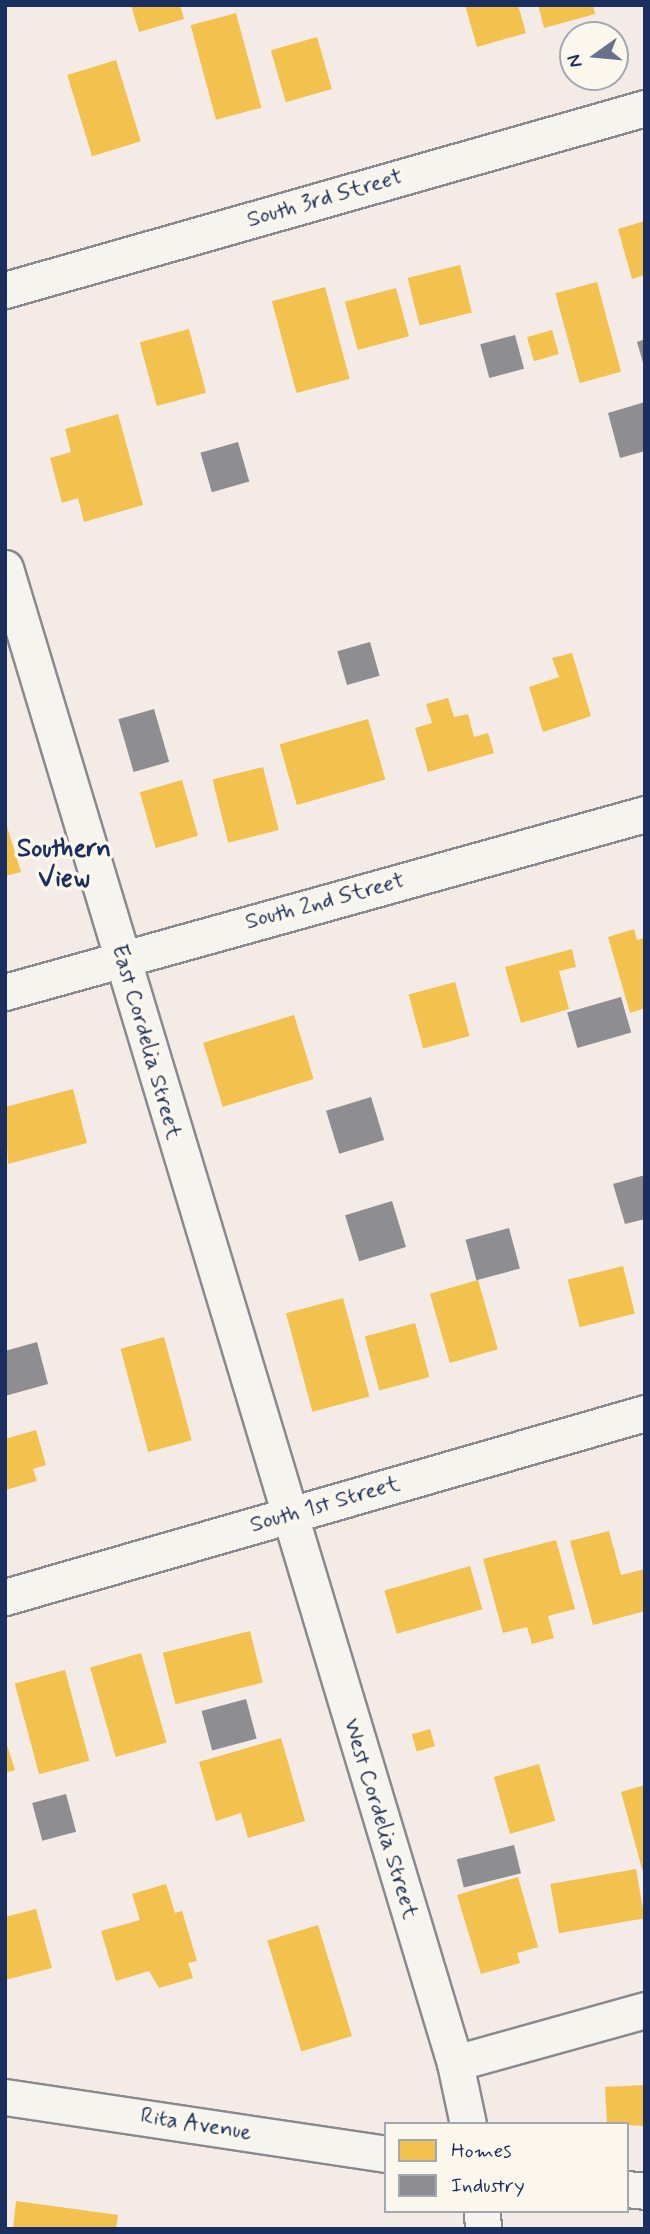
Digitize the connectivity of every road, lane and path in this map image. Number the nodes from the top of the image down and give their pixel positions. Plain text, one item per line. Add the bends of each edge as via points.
1 (645, 108) edge
2 (5, 290) edge
3 (5, 568) edge
4 (645, 814) edge
5 (122, 958) junction
6 (5, 992) edge
7 (645, 1413) edge
8 (287, 1516) junction
9 (5, 1597) edge
10 (645, 2010) edge
11 (456, 2063) junction
12 (5, 2097) edge
13 (468, 2122) edge
14 (384, 2154) edge

1 - 2 street, South 3rd Street
3 - 5 street, East Cordelia Street
4 - 5 street, South 2nd Street
5 - 6 street, South 2nd Street
5 - 8 street, East Cordelia Street
7 - 8 street, South 1st Street
8 - 9 street, South 1st Street
8 - 11 street, West Cordelia Street
10 - 11 street
11 - 13 street, West Cordelia Street
12 - 14 street, Rita Avenue

